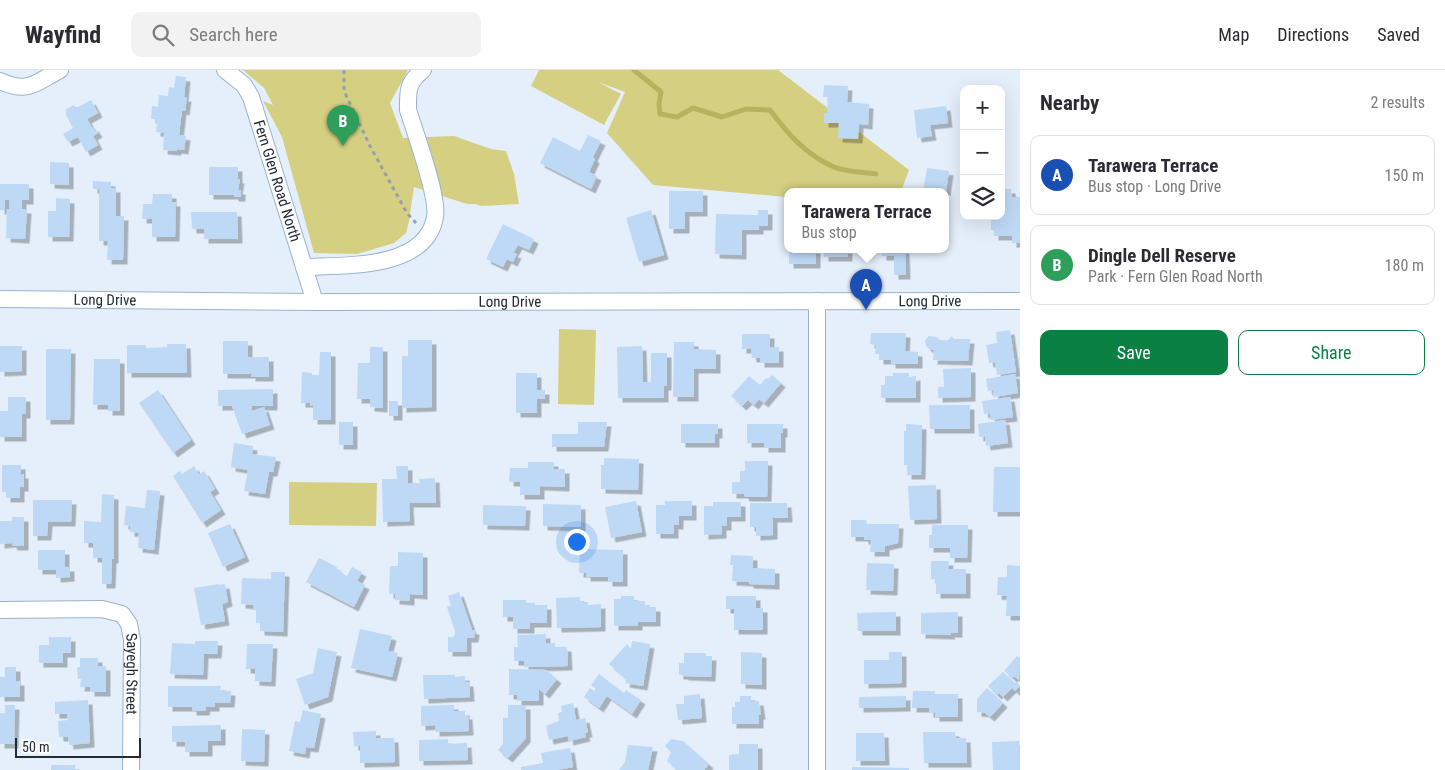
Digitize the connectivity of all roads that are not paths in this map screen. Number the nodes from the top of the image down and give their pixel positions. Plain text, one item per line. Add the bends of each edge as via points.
1 (60, 70) edge
2 (225, 70) edge
3 (423, 70) edge
4 (0, 81) edge
5 (304, 267) junction
6 (0, 300) edge
7 (817, 301) junction
8 (1020, 301) edge
9 (314, 302) junction
10 (0, 610) edge
11 (131, 770) edge
12 (817, 770) edge

1 - 4 street via 26,88
2 - 5 street, Fern Glen Road North via 244,86 251,97
3 - 5 street via 410,84 408,110 434,200 436,216 429,235 415,249 388,260
5 - 9 street, Fern Glen Road North
6 - 9 street, Long Drive
7 - 8 street, Long Drive
7 - 9 street, Long Drive
7 - 12 street
10 - 11 street, Sayegh Street via 102,609 122,614 130,624 132,640

